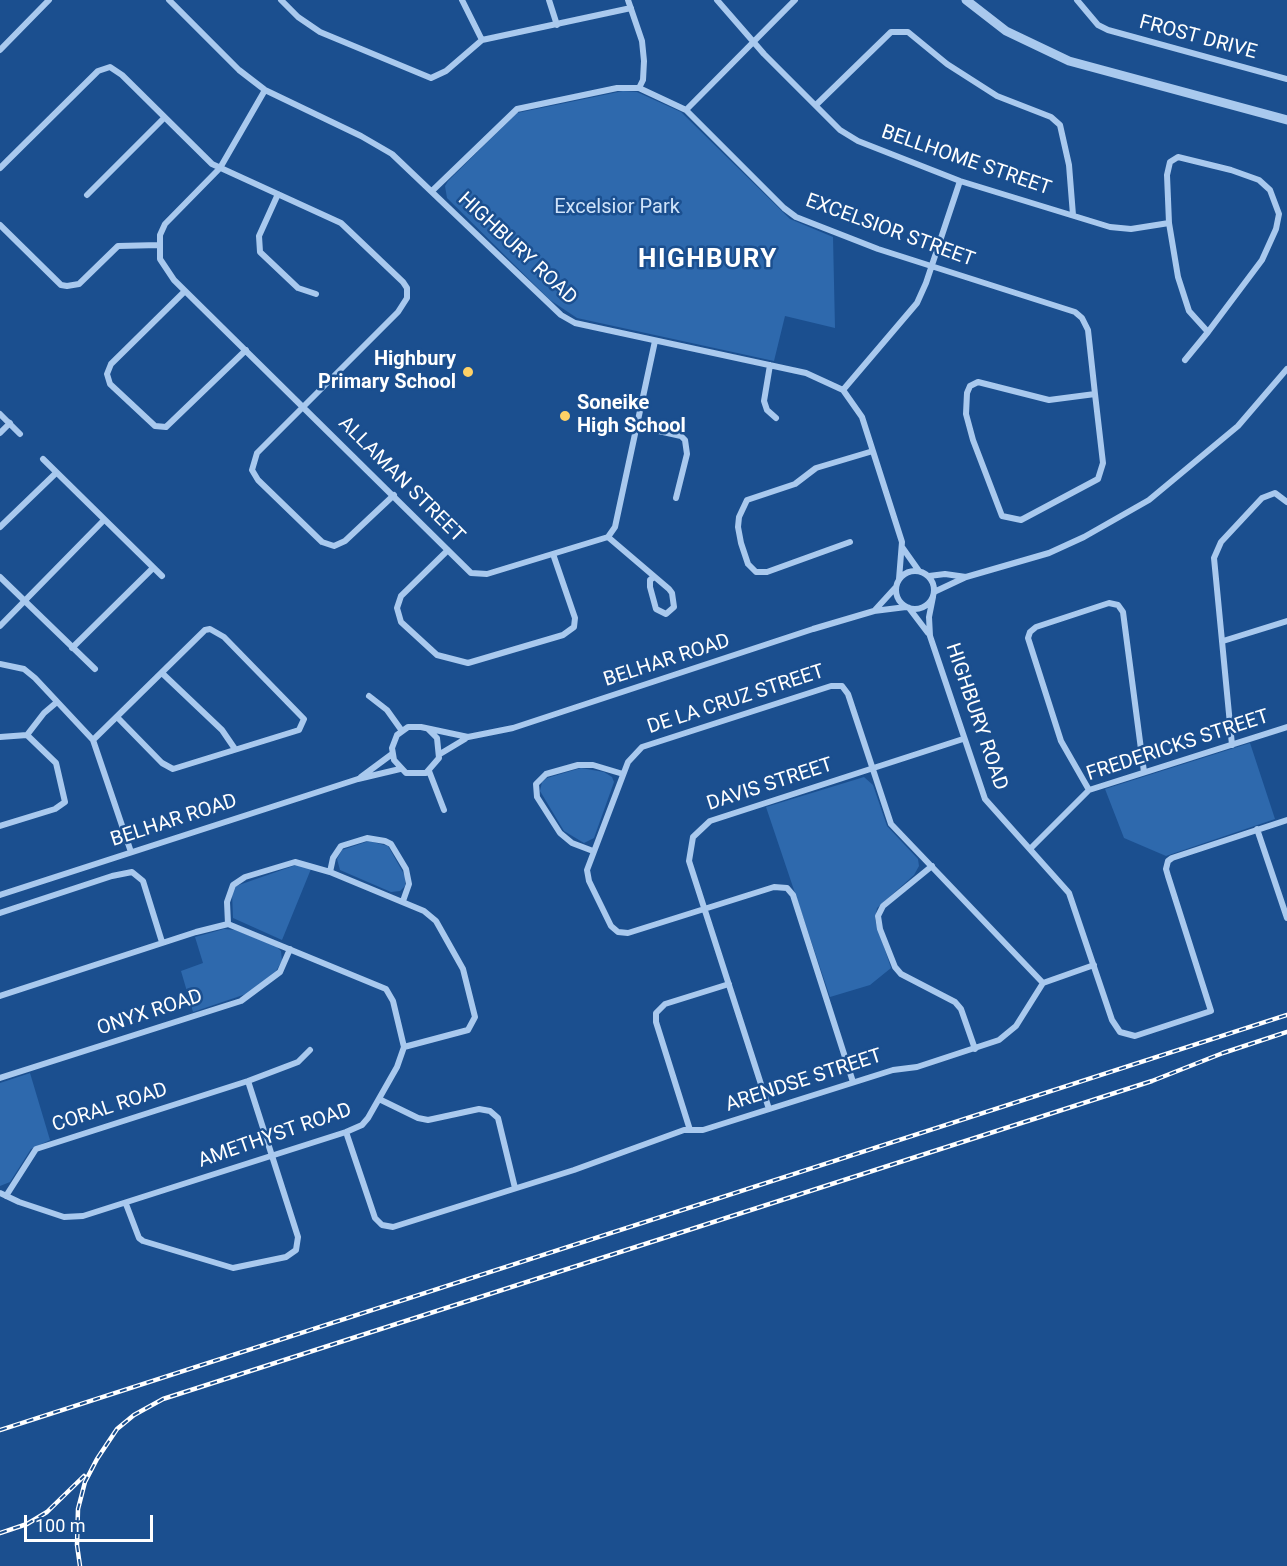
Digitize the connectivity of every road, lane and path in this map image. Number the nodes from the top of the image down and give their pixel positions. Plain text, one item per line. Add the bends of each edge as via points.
1 (49, 0) edge
2 (169, 0) edge
3 (281, 0) edge
4 (462, 0) edge
5 (549, 0) edge
6 (628, 0) edge
7 (717, 0) edge
8 (795, 0) edge
9 (966, 0) edge
10 (1077, 0) edge
11 (631, 8) junction
12 (557, 25) junction
13 (482, 40) junction
14 (754, 41) junction
15 (0, 50) edge
16 (1287, 79) edge
17 (639, 88) junction
18 (265, 90) junction
19 (816, 105) junction
20 (686, 110) junction
21 (164, 118) junction
22 (1287, 120) edge
23 (0, 168) edge
24 (220, 168) junction
25 (960, 181) junction
26 (432, 191) junction
27 (278, 194) junction
28 (87, 195) dead end
29 (1073, 215) junction
30 (1169, 223) junction
31 (0, 225) edge
32 (159, 246) junction
33 (932, 266) junction
34 (184, 291) junction
35 (316, 294) dead end
36 (1208, 332) junction
37 (655, 341) junction
38 (246, 350) junction
39 (1185, 360) dead end
40 (770, 365) junction
41 (1287, 369) edge
42 (843, 390) junction
43 (1095, 394) junction
44 (304, 408) junction
45 (0, 414) edge
46 (776, 418) dead end
47 (10, 423) junction
48 (636, 426) junction
49 (0, 433) edge
50 (20, 434) dead end
51 (873, 451) junction
52 (43, 459) dead end
53 (56, 473) junction
54 (394, 495) junction
55 (676, 498) dead end
56 (1287, 502) edge
57 (104, 520) junction
58 (0, 527) edge
59 (608, 537) junction
60 (850, 542) dead end
61 (902, 546) junction
62 (448, 550) junction
63 (553, 554) junction
64 (153, 568) junction
65 (919, 571) junction
66 (162, 576) dead end
67 (929, 576) junction
68 (0, 577) edge
69 (654, 577) junction
70 (966, 577) junction
71 (899, 579) junction
72 (896, 587) junction
73 (933, 595) junction
74 (23, 600) junction
75 (907, 607) junction
76 (874, 610) junction
77 (1287, 621) edge
78 (0, 626) edge
79 (930, 636) junction
80 (1223, 641) junction
81 (72, 648) junction
82 (0, 664) edge
83 (95, 669) dead end
84 (163, 674) junction
85 (369, 696) dead end
86 (57, 702) junction
87 (118, 717) junction
88 (1287, 728) edge
89 (428, 729) junction
90 (402, 730) junction
91 (27, 735) junction
92 (0, 737) edge
93 (468, 737) junction
94 (963, 739) junction
95 (93, 740) junction
96 (1233, 745) junction
97 (235, 749) junction
98 (392, 754) junction
99 (440, 754) junction
100 (400, 769) junction
101 (872, 769) junction
102 (429, 771) junction
103 (1144, 772) junction
104 (623, 774) junction
105 (358, 779) junction
106 (1089, 790) junction
107 (444, 810) dead end
108 (1287, 820) edge
109 (0, 826) edge
110 (1257, 829) junction
111 (1030, 849) junction
112 (594, 851) junction
113 (131, 852) junction
114 (932, 866) junction
115 (330, 872) junction
116 (0, 895) edge
117 (403, 901) junction
118 (704, 909) junction
119 (0, 913) edge
120 (1287, 918) edge
121 (228, 924) junction
122 (162, 942) junction
123 (290, 949) junction
124 (1094, 965) junction
125 (1043, 983) junction
126 (729, 984) junction
127 (0, 996) edge
128 (404, 1047) junction
129 (975, 1049) junction
130 (310, 1050) dead end
131 (0, 1078) edge
132 (248, 1081) junction
133 (853, 1082) junction
134 (379, 1099) junction
135 (769, 1109) junction
136 (690, 1130) junction
137 (346, 1132) junction
138 (272, 1156) junction
139 (515, 1188) junction
140 (3, 1194) edge
141 (126, 1204) junction

1 - 15 street
2 - 18 street, HIGHBURY ROAD via 239,70
3 - 13 street via 320,32 426,78 441,75
4 - 13 street
5 - 12 street
6 - 11 street
7 - 14 street, BELLHOME STREET
8 - 14 street
9 - 22 street via 1006,31 1069,61
10 - 16 street, FROST DRIVE via 1108,30
11 - 12 street
11 - 17 street via 642,41 643,80
12 - 13 street
14 - 19 street, BELLHOME STREET
14 - 20 street
17 - 20 street, EXCELSIOR STREET
17 - 26 street, EXCELSIOR STREET via 617,88 517,109
18 - 24 street
18 - 26 street, HIGHBURY ROAD via 382,148
19 - 25 street, BELLHOME STREET via 840,130 858,141
19 - 29 street via 891,32 908,32 947,64 997,96 1051,117 1060,125 1069,165
20 - 33 street, EXCELSIOR STREET via 796,217
21 - 23 street via 122,75 110,67 104,68
21 - 24 street
21 - 28 street
24 - 27 street
24 - 32 street via 165,224
25 - 29 street, BELLHOME STREET
25 - 33 street
26 - 37 street, HIGHBURY ROAD via 561,315 575,323
27 - 35 street via 259,236 260,252 298,288
27 - 44 street via 341,223 403,282 408,293 398,312
29 - 30 street, BELLHOME STREET via 1116,229
30 - 36 street via 1182,294 1195,321
30 - 36 street via 1167,167 1178,157 1259,180 1270,190 1279,213 1262,260
31 - 32 street via 61,285 67,286 79,284 118,246
32 - 34 street, ALLAMAN STREET via 165,269
33 - 42 street via 917,303
33 - 43 street, EXCELSIOR STREET via 1075,312 1088,330
34 - 38 street, ALLAMAN STREET
34 - 38 street via 111,364 107,374 110,384 155,426 166,427
36 - 39 street
37 - 40 street, HIGHBURY ROAD
37 - 48 street
38 - 44 street, ALLAMAN STREET
40 - 42 street, HIGHBURY ROAD via 821,378
40 - 46 street via 764,401
41 - 70 street via 1238,426 1149,500 1049,553
42 - 51 street, HIGHBURY ROAD via 862,417
43 - 43 street, EXCELSIOR STREET via 1103,462 1098,479 1021,520 998,513 966,414 970,386 987,383 1049,400
44 - 54 street, ALLAMAN STREET
44 - 54 street via 254,458 252,470 322,542 334,546 345,541
45 - 47 street
47 - 49 street
47 - 50 street
48 - 55 street via 686,440 687,454
48 - 59 street via 615,527
51 - 60 street via 816,468 795,484 747,500 739,517 743,549 748,564 756,572 768,572
51 - 61 street, HIGHBURY ROAD
52 - 53 street
53 - 57 street
53 - 58 street
54 - 62 street, ALLAMAN STREET
56 - 80 street via 1275,493 1262,498 1216,550 1214,569
57 - 64 street
57 - 74 street
59 - 63 street, ALLAMAN STREET
59 - 69 street
61 - 65 street, HIGHBURY ROAD
61 - 71 street, HIGHBURY ROAD
62 - 63 street, ALLAMAN STREET via 477,575
62 - 63 street via 401,596 397,608 401,622 437,656 468,663 563,635 574,627 575,618
64 - 66 street
64 - 81 street
65 - 67 street
65 - 71 street via 908,572
67 - 70 street
67 - 73 street
68 - 74 street
69 - 69 street via 650,587 656,609 666,614 674,607 672,593
70 - 73 street
71 - 72 street
72 - 75 street via 897,596
72 - 76 street, BELHAR ROAD
73 - 75 street via 925,606
73 - 79 street, HIGHBURY ROAD
74 - 78 street
74 - 81 street
75 - 76 street, BELHAR ROAD
75 - 79 street, HIGHBURY ROAD
76 - 93 street, BELHAR ROAD via 532,722
77 - 80 street
79 - 94 street, HIGHBURY ROAD
80 - 96 street
81 - 83 street
82 - 86 street via 24,669
84 - 87 street
84 - 97 street via 222,730
84 - 97 street via 205,630 216,630 304,716 299,730
85 - 90 street via 387,710
86 - 91 street
86 - 95 street
87 - 95 street
87 - 97 street via 171,768 192,765
88 - 96 street, FREDERICKS STREET
89 - 90 street via 415,726
89 - 93 street, BELHAR ROAD
89 - 99 street via 437,738
90 - 98 street via 394,741
91 - 92 street
91 - 109 street via 56,763 65,802 55,809
93 - 99 street, BELHAR ROAD
94 - 101 street, DAVIS STREET
94 - 111 street, HIGHBURY ROAD via 984,798
95 - 113 street
96 - 103 street, FREDERICKS STREET
98 - 100 street
98 - 105 street, BELHAR ROAD
99 - 102 street
100 - 102 street via 413,775
100 - 105 street, BELHAR ROAD
101 - 104 street, DE LA CRUZ STREET via 846,691 835,685 642,747
101 - 114 street, DE LA CRUZ STREET via 891,824
101 - 118 street, DAVIS STREET via 710,821 700,828 690,843 689,861
102 - 107 street
103 - 106 street, FREDERICKS STREET
103 - 106 street via 1123,612 1115,604 1106,603 1034,628 1028,638 1061,741
104 - 112 street, DE LA CRUZ STREET
104 - 112 street via 578,765 546,774 536,784 537,797 560,833 572,843
105 - 113 street, BELHAR ROAD
106 - 111 street, FREDERICKS STREET
108 - 110 street
110 - 120 street
110 - 124 street, HIGHBURY ROAD via 1172,858 1167,864 1210,1011 1135,1036 1125,1035 1114,1024
111 - 124 street, HIGHBURY ROAD via 1069,893
112 - 118 street, DE LA CRUZ STREET via 587,870 589,881 618,932 628,933
113 - 116 street, BELHAR ROAD
114 - 125 street, DE LA CRUZ STREET
114 - 129 street via 883,906 878,916 880,929 901,974 955,1002 961,1009
115 - 117 street
115 - 117 street via 341,846 367,838 385,841 406,869 408,884
115 - 121 street via 295,862 239,880 229,892
117 - 128 street via 424,910 436,921 463,969 475,1017 468,1030
118 - 126 street, DAVIS STREET
118 - 133 street via 777,886 790,890
119 - 122 street via 112,876 137,874 143,880
121 - 122 street
121 - 123 street
122 - 127 street
123 - 128 street via 386,988
123 - 131 street, ONYX ROAD via 280,972 241,1001
124 - 125 street
125 - 129 street, ARENDSE STREET via 1009,1034
126 - 135 street, DAVIS STREET
126 - 136 street via 665,1004 656,1013
128 - 134 street, AMETHYST ROAD
129 - 133 street, ARENDSE STREET
130 - 132 street, CORAL ROAD via 298,1062
132 - 138 street
132 - 140 street, CORAL ROAD via 36,1149
133 - 135 street, ARENDSE STREET
134 - 137 street, AMETHYST ROAD via 364,1123
134 - 139 street via 423,1120 482,1109 490,1112 498,1118
135 - 136 street, ARENDSE STREET via 704,1131
136 - 139 street, ARENDSE STREET
137 - 138 street, AMETHYST ROAD
137 - 139 street, ARENDSE STREET via 375,1218 382,1225 393,1227
138 - 141 street, AMETHYST ROAD
138 - 141 street via 298,1237 296,1251 286,1257 233,1268 156,1246 139,1238
140 - 141 street, AMETHYST ROAD via 72,1217

